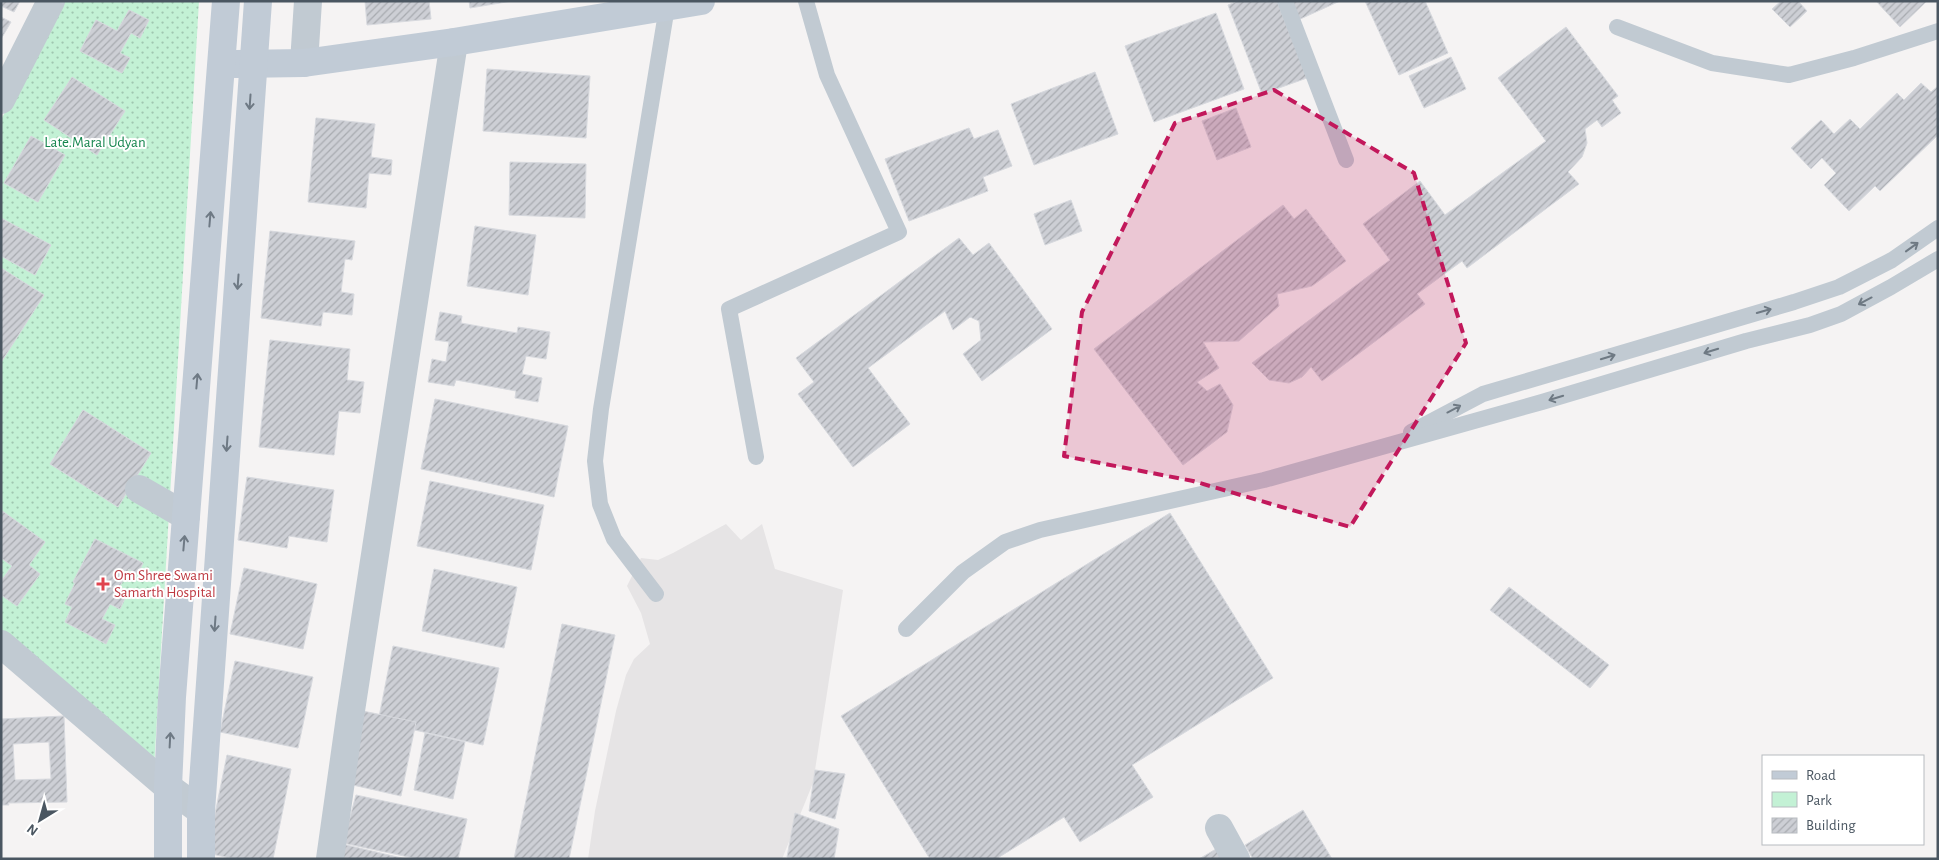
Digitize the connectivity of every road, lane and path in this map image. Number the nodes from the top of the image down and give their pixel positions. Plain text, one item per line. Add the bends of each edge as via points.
1 (51, 1) edge
2 (226, 1) edge
3 (258, 1) edge
4 (308, 1) edge
5 (701, 1) edge
6 (806, 1) edge
7 (1285, 1) edge
8 (667, 7) junction
9 (1617, 28) dead end
10 (1938, 31) edge
11 (454, 42) junction
12 (222, 63) junction
13 (304, 63) junction
14 (253, 64) junction
15 (1, 100) edge
16 (1346, 160) dead end
17 (1938, 228) edge
18 (1938, 259) edge
19 (1380, 448) junction
20 (756, 457) dead end
21 (138, 489) dead end
22 (186, 516) junction
23 (656, 594) dead end
24 (906, 629) dead end
25 (1, 644) edge
26 (168, 787) junction
27 (201, 811) junction
28 (1219, 828) dead end
29 (168, 859) edge
30 (201, 859) edge
31 (330, 859) edge
32 (1236, 859) edge

1 - 15 street
2 - 12 street
3 - 14 street
4 - 13 street
5 - 8 street
6 - 20 lane via 827,75 899,232 729,309
7 - 16 lane
8 - 11 street
8 - 23 lane via 595,461 600,504 614,539
9 - 10 lane via 1712,63 1789,75
11 - 13 street
11 - 31 street
12 - 14 street
22 -> 12 street
13 - 14 street
14 -> 27 street
19 -> 17 lane via 1483,394 1839,287 1892,260
18 -> 19 lane via 1841,314 1810,325
19 - 24 lane via 1264,480 1040,530 1005,542 963,572
21 - 22 street
26 -> 22 street
25 - 26 street
26 - 27 street
26 - 29 street
27 - 30 street
28 - 32 street

